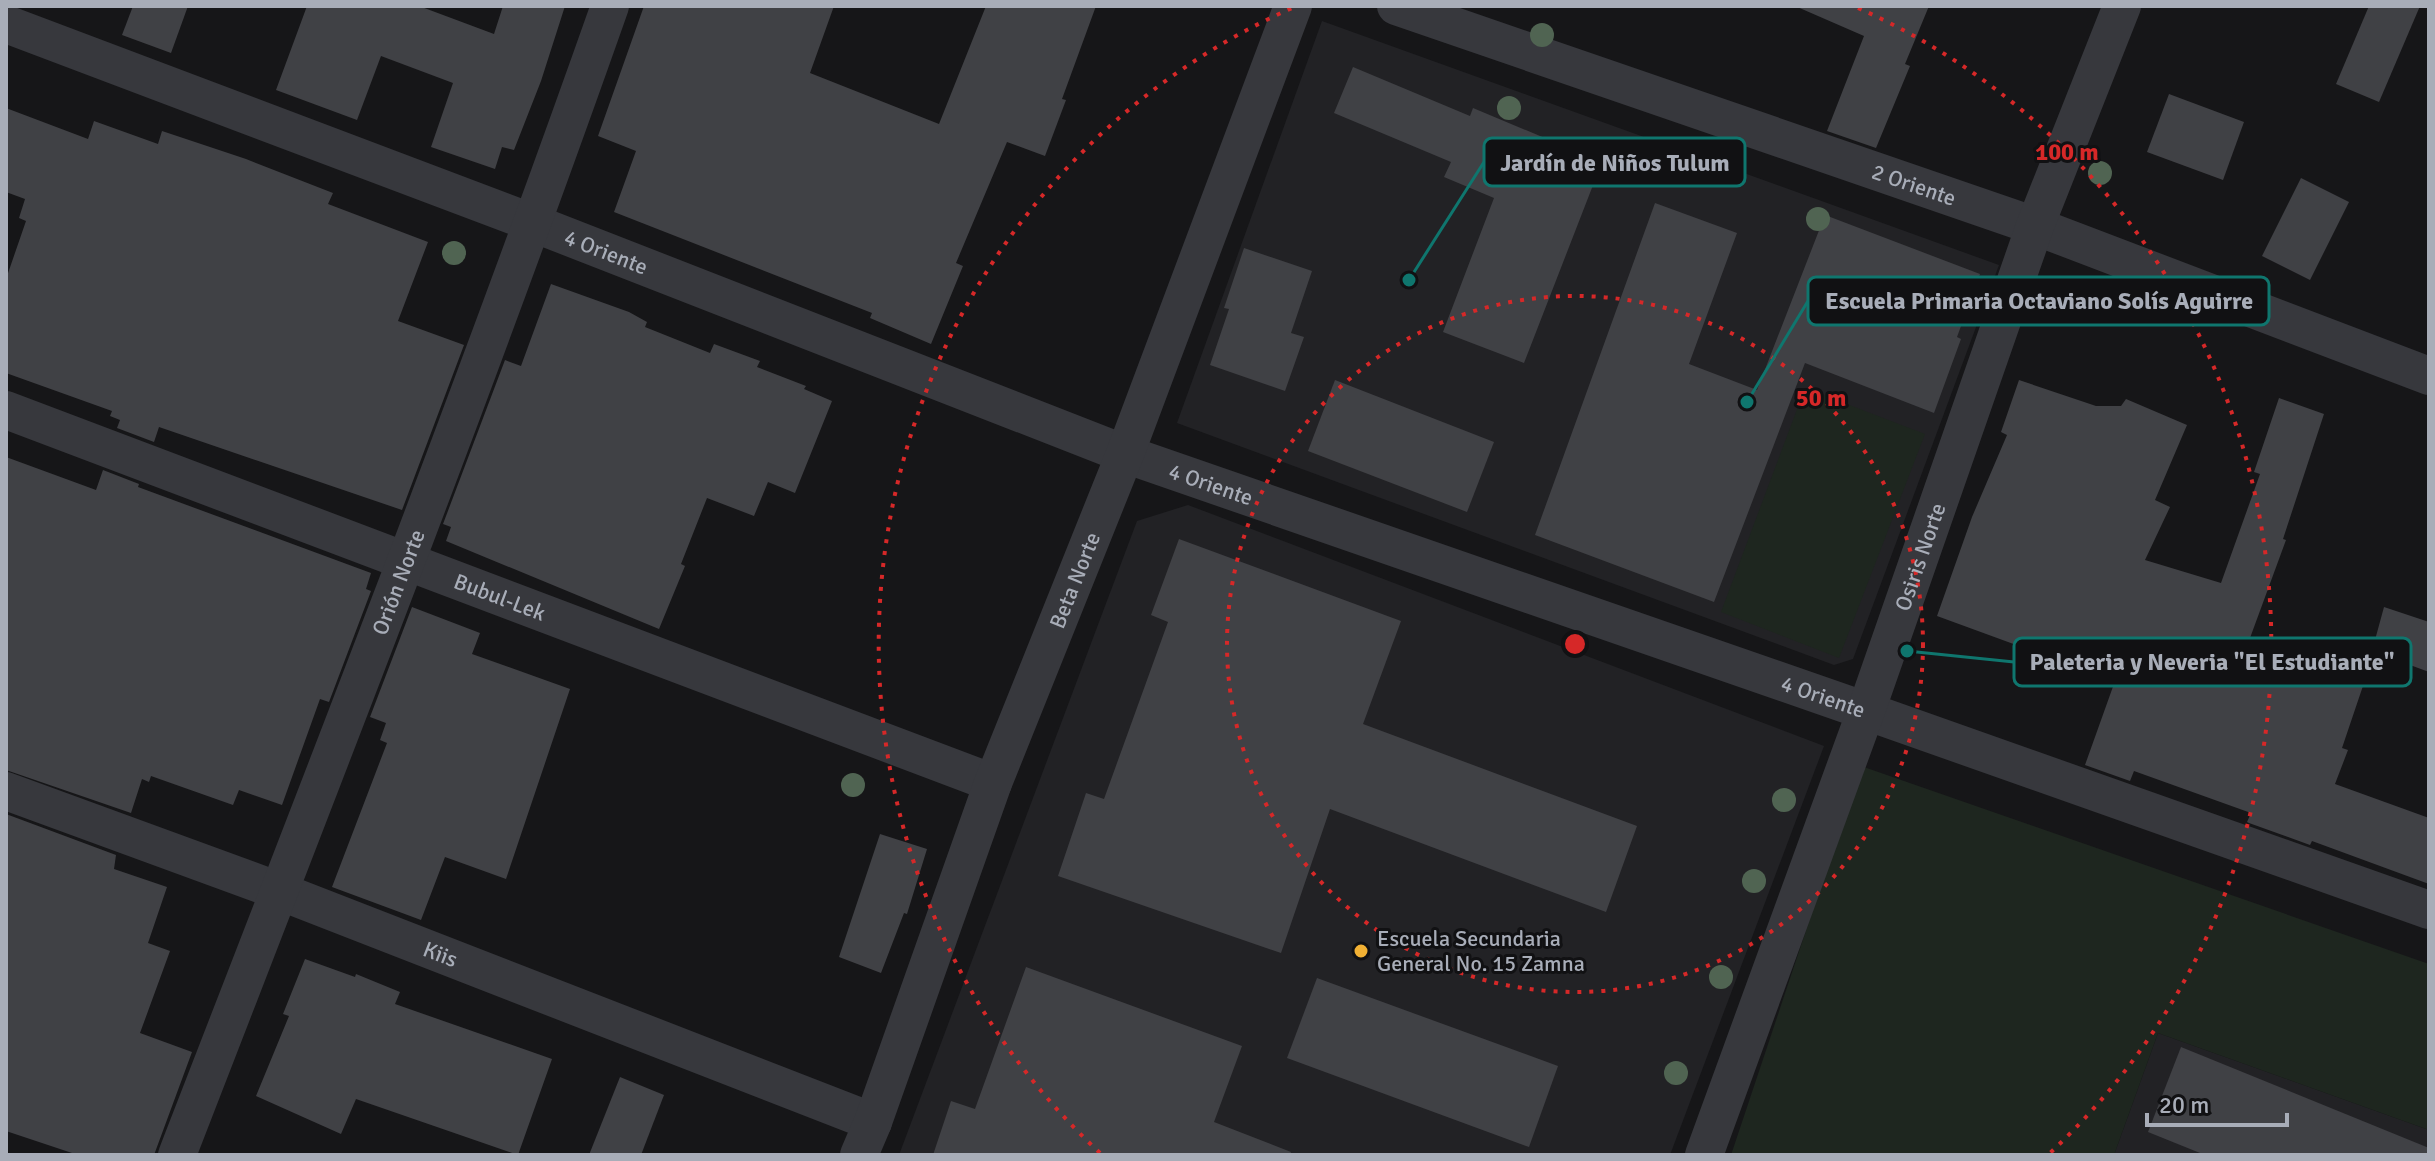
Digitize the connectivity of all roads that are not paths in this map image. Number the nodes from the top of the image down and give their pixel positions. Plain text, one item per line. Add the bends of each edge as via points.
1 (610, 6) edge
2 (1293, 6) edge
3 (1396, 6) edge
4 (2122, 6) edge
5 (6, 24) edge
6 (533, 223) junction
7 (2035, 226) junction
8 (2429, 376) edge
9 (6, 410) edge
10 (1125, 454) junction
11 (408, 560) junction
12 (1866, 711) junction
13 (993, 783) junction
14 (6, 791) edge
15 (279, 891) junction
16 (2429, 910) edge
17 (866, 1138) edge
18 (177, 1155) edge
19 (1704, 1155) edge

1 - 6 street, Orión Norte
2 - 10 street, Beta Norte
3 - 7 street, 2 Oriente
4 - 7 street, Osiris Norte
5 - 6 street, 4 Oriente
6 - 10 street, 4 Oriente
6 - 11 street, Orión Norte
7 - 8 street, 2 Oriente
7 - 12 street, Osiris Norte
9 - 11 street, Bubul-Lek
10 - 12 street, 4 Oriente
10 - 13 street, Beta Norte
11 - 13 street, Bubul-Lek
11 - 15 street, Orión Norte
12 - 16 street, 4 Oriente
12 - 19 street, Osiris Norte
13 - 17 street, Beta Norte
14 - 15 street, Kiis
15 - 17 street, Kiis
15 - 18 street, Orión Norte

